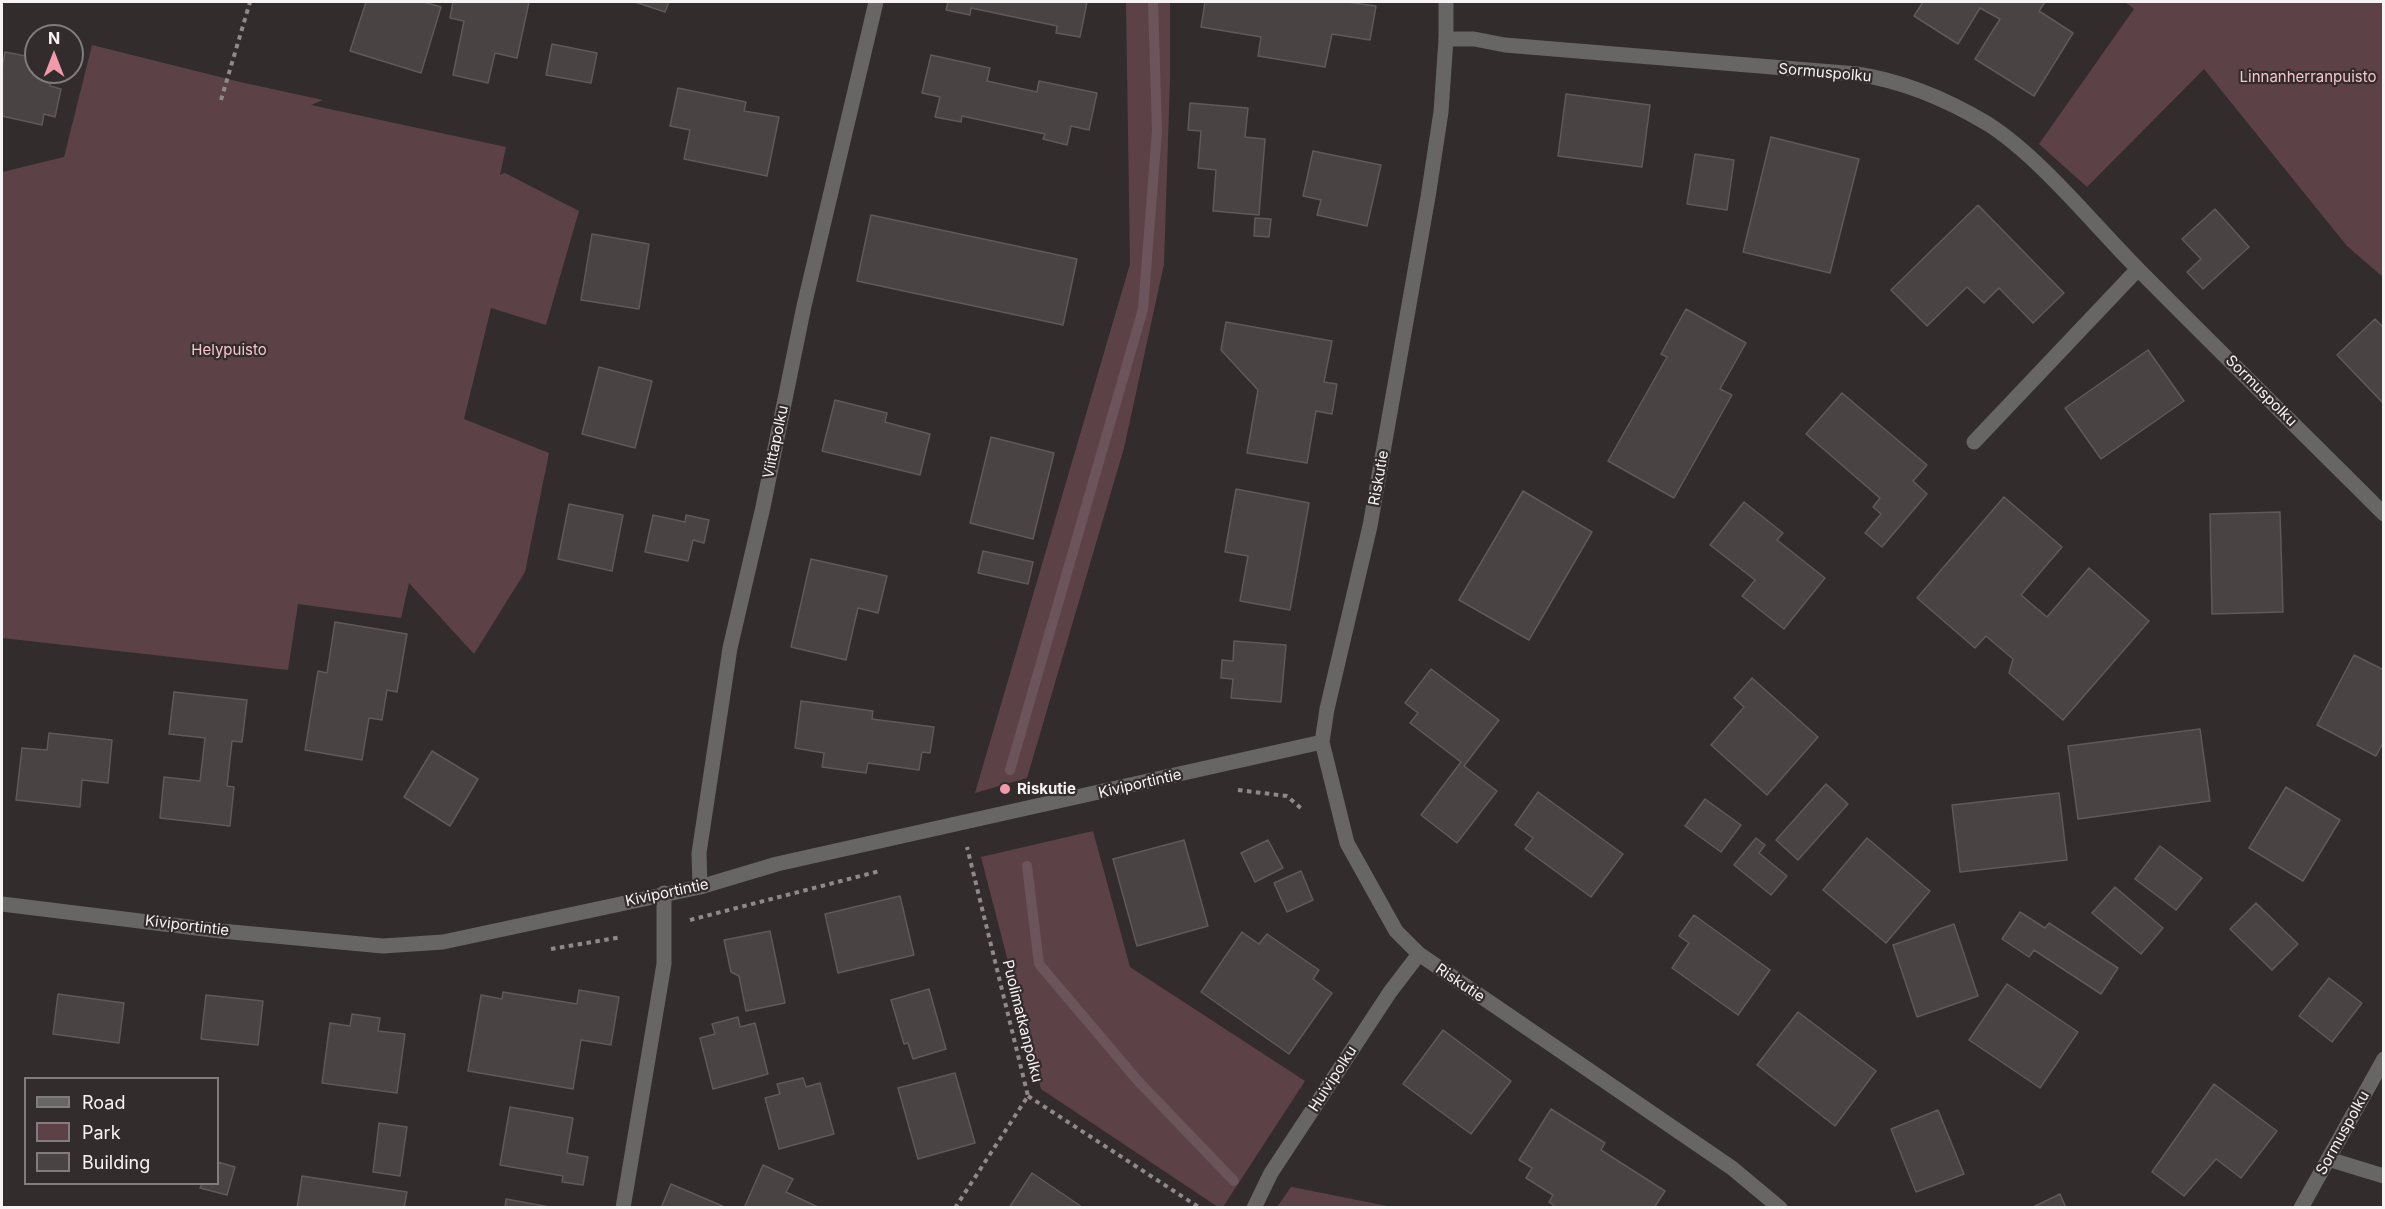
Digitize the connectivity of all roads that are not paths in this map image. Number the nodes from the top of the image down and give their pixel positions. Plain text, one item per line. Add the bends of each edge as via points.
1 (876, 2) edge
2 (1446, 2) edge
3 (1446, 39) junction
4 (2138, 268) junction
5 (1974, 442) dead end
6 (2384, 514) edge
7 (1322, 742) junction
8 (700, 887) junction
9 (664, 893) junction
10 (2, 904) edge
11 (1419, 954) junction
12 (2384, 1059) edge
13 (2328, 1159) junction
14 (2384, 1176) edge
15 (622, 1208) edge
16 (1254, 1208) edge
17 (1780, 1208) edge
18 (2301, 1208) edge

1 - 8 street, Viittapolku via 804,306 730,648 699,853
2 - 3 street, Riskutie
3 - 4 street, Sormuspolku via 1857,74 1902,84 1988,125 2015,145
3 - 7 street, Riskutie via 1435,152 1370,526
4 - 5 street
4 - 6 street, Sormuspolku
7 - 8 street, Kiviportintie via 777,864
7 - 11 street, Riskutie via 1347,843 1396,931
8 - 9 street, Kiviportintie
9 - 10 street, Kiviportintie via 443,942 383,946
9 - 15 street via 664,963
11 - 16 street, Huivipolku via 1271,1173
11 - 17 street, Riskutie via 1732,1168
12 - 13 street, Sormuspolku
13 - 14 street
13 - 18 street, Sormuspolku

